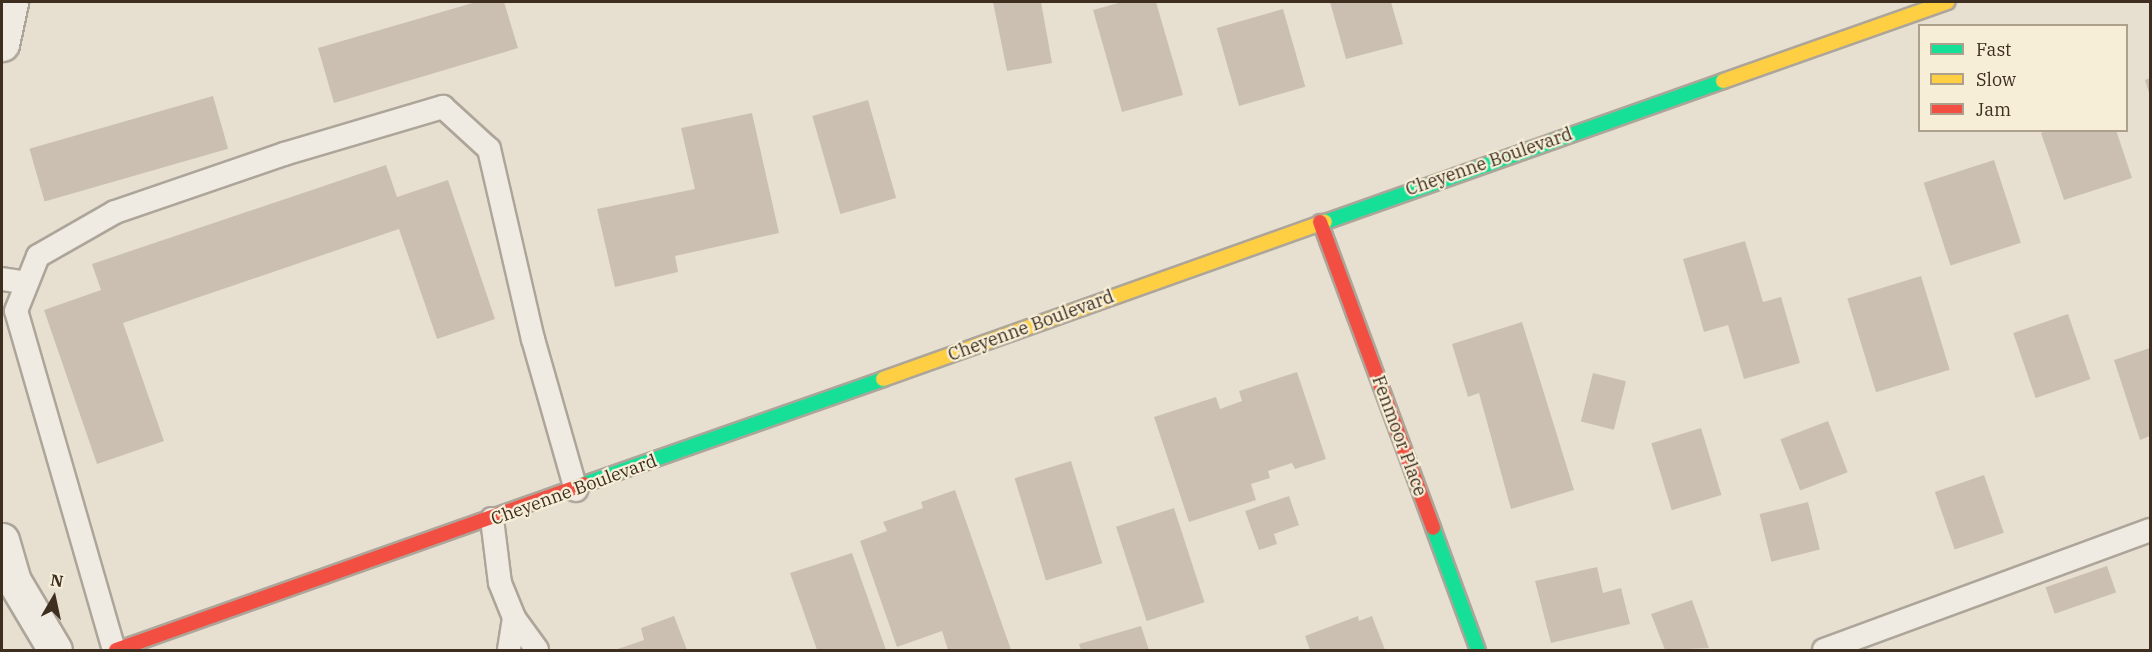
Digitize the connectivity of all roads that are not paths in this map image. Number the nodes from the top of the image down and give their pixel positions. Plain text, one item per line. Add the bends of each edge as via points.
1 (11, 2) edge
2 (1947, 2) edge
3 (2, 44) edge
4 (1320, 222) junction
5 (2, 279) edge
6 (27, 283) junction
7 (576, 489) junction
8 (492, 519) junction
9 (2151, 530) edge
10 (2, 540) edge
11 (514, 618) junction
12 (55, 651) edge
13 (115, 651) edge
14 (509, 651) edge
15 (537, 651) edge
16 (1478, 651) edge
17 (1824, 651) edge

1 - 3 street
2 - 4 main road, Cheyenne Boulevard
4 - 7 main road, Cheyenne Boulevard
4 - 16 main road, Fenmoor Place
5 - 6 lane
6 - 7 lane via 38,256 115,212 284,154 443,107 489,149 533,339
6 - 13 lane via 16,311
7 - 8 main road, Cheyenne Boulevard
8 - 11 lane via 500,583
8 - 13 main road, Cheyenne Boulevard
9 - 17 lane
10 - 12 street via 14,580
11 - 14 lane
11 - 15 lane

